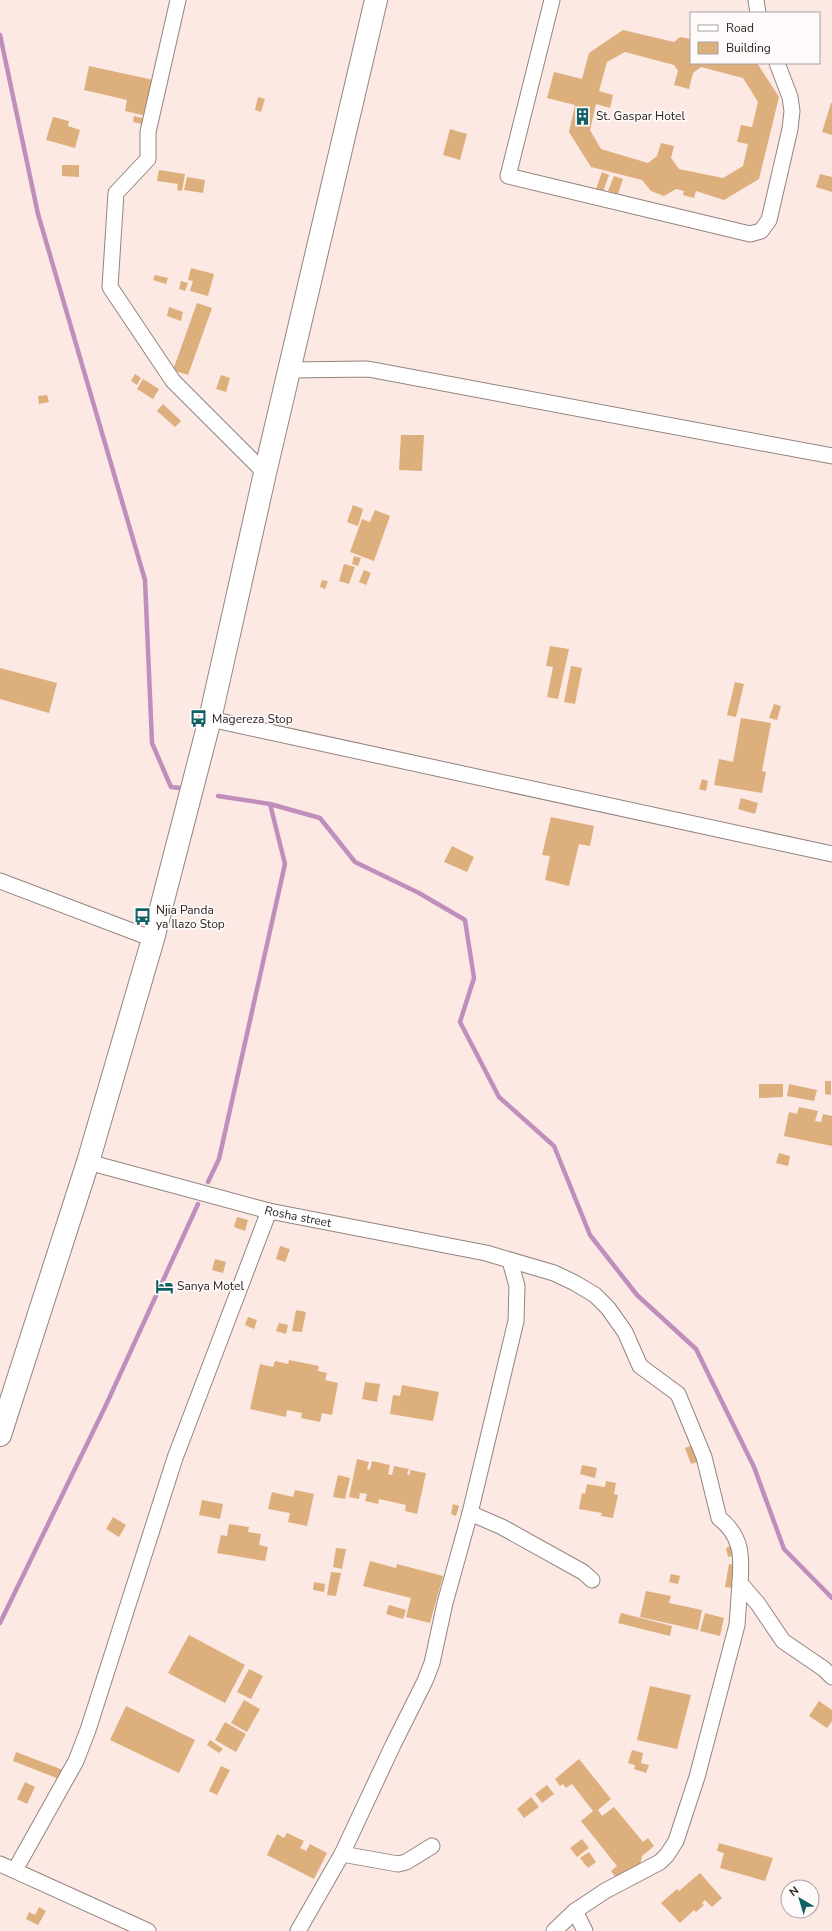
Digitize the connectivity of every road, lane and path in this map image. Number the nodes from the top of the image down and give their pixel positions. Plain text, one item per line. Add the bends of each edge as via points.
1 (178, 0) edge
2 (376, 0) edge
3 (552, 0) edge
4 (756, 0) edge
5 (758, 12) edge
6 (777, 64) edge
7 (289, 370) junction
8 (832, 456) edge
9 (265, 473) junction
10 (210, 719) junction
11 (832, 854) edge
12 (0, 881) edge
13 (153, 939) junction
14 (88, 1162) junction
15 (269, 1211) junction
16 (510, 1261) junction
17 (0, 1435) edge
18 (470, 1513) junction
19 (592, 1580) dead end
20 (740, 1583) junction
21 (832, 1677) edge
22 (432, 1846) dead end
23 (342, 1854) junction
24 (0, 1864) edge
25 (15, 1870) junction
26 (575, 1911) junction
27 (148, 1931) edge
28 (298, 1931) edge
29 (554, 1931) edge
30 (585, 1931) edge

1 - 9 street via 148,132 148,159 116,194 110,287 173,381
2 - 7 highway
3 - 6 street via 508,176 750,234 761,231 770,220 792,111 790,97
4 - 5 street
7 - 8 street via 368,369
7 - 9 highway
9 - 10 highway
10 - 11 street
10 - 13 highway
12 - 13 street
13 - 14 highway
14 - 15 street, Rosha street
14 - 17 highway
15 - 16 street, Rosha street via 486,1253
15 - 25 street via 175,1458 88,1730 76,1760
16 - 18 street via 517,1286 516,1321
16 - 20 street, Rosha street via 562,1276 595,1295 622,1326 640,1366 678,1394 704,1457 719,1518 726,1523 739,1542 742,1563
18 - 19 street via 515,1534 583,1572
18 - 23 street via 426,1681
20 - 21 street via 758,1604 783,1642
20 - 26 street, Rosha street via 737,1625 697,1777 676,1841 667,1855 652,1868
22 - 23 street via 398,1864
23 - 28 street
24 - 25 street
25 - 27 street
26 - 29 street, Rosha street
26 - 30 street

